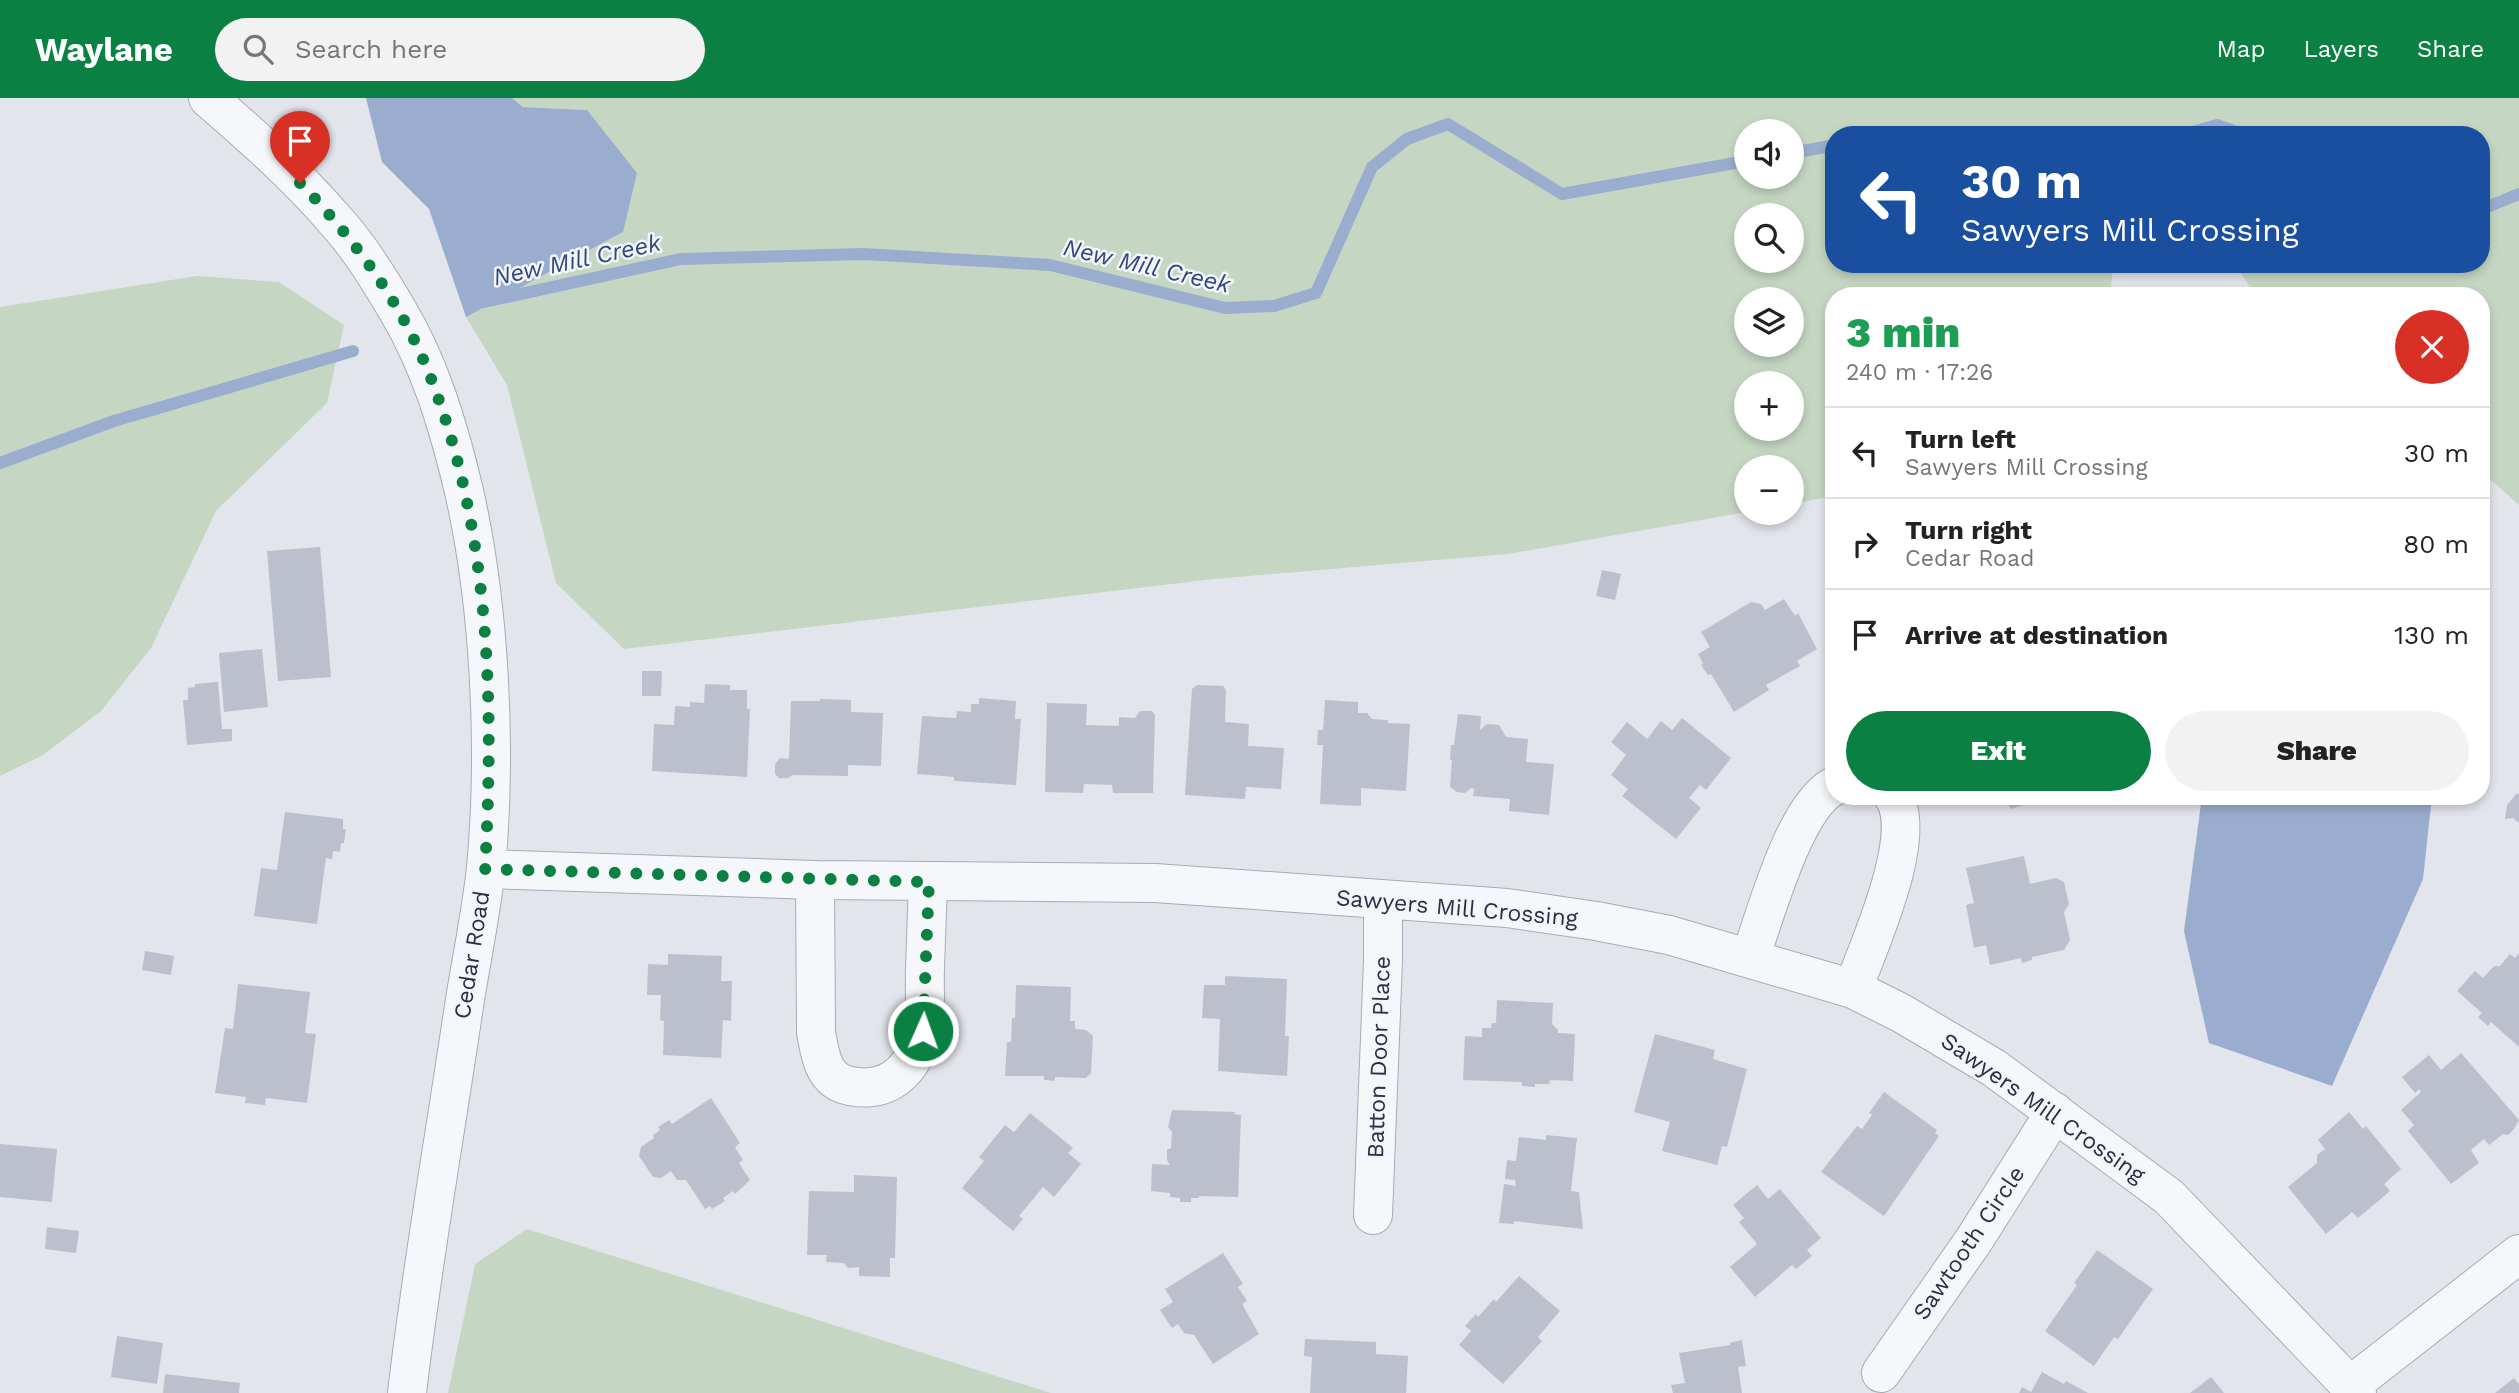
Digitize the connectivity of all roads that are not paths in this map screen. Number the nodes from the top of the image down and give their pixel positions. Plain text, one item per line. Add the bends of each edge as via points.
1 (208, 98) edge
2 (1825, 790) edge
3 (1897, 805) edge
4 (485, 869) junction
5 (814, 880) junction
6 (929, 882) junction
7 (1382, 900) junction
8 (1750, 958) junction
9 (1853, 989) junction
10 (2055, 1112) junction
11 (1373, 1215) dead end
12 (2519, 1254) edge
13 (1881, 1373) dead end
14 (2354, 1389) edge
15 (407, 1393) edge

1 - 4 street, Cedar Road via 336,220 372,269 400,314 450,431 469,514 487,659 490,774
2 - 8 street via 1797,828
3 - 9 street via 1901,829 1898,864
4 - 5 street, Sawyers Mill Crossing
4 - 15 street, Cedar Road
5 - 6 street, Sawyers Mill Crossing
5 - 6 street via 820,1055 832,1079 865,1088 896,1079 911,1064 923,1031
6 - 7 street, Sawyers Mill Crossing via 1155,883
7 - 8 street, Sawyers Mill Crossing via 1507,908 1596,921
7 - 11 street, Batton Door Place
8 - 9 street, Sawyers Mill Crossing
9 - 10 street, Sawyers Mill Crossing via 1994,1068
10 - 13 street, Sawtooth Circle via 1974,1240
10 - 14 street, Sawyers Mill Crossing via 2169,1197
12 - 14 street

